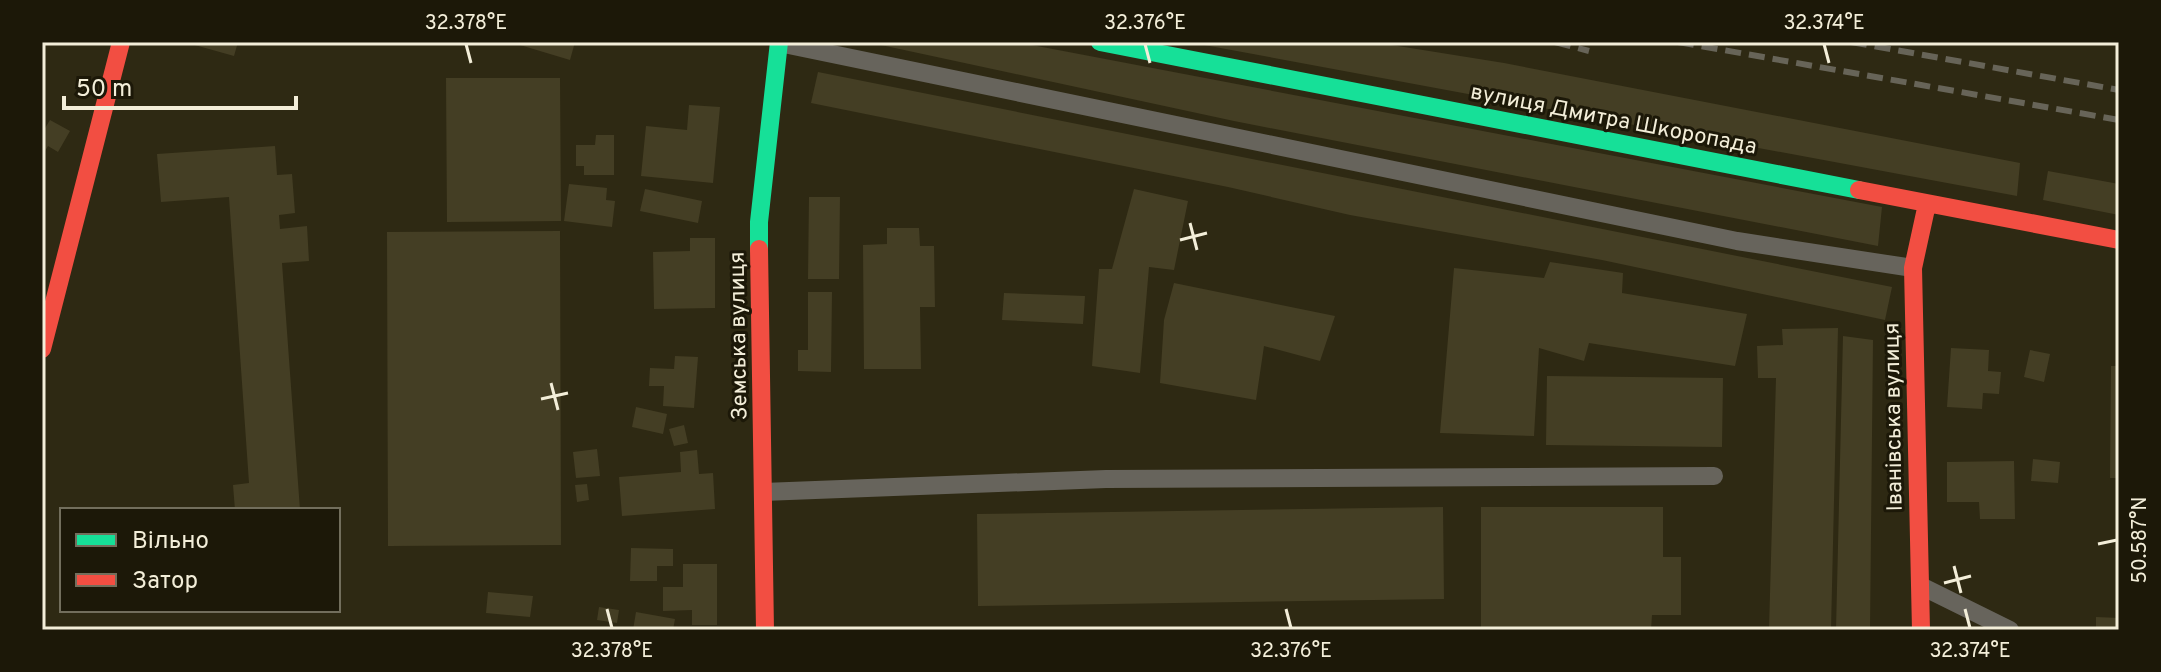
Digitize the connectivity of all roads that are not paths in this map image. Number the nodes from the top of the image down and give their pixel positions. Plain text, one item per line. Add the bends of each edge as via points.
1 (121, 42) edge
2 (779, 42) edge
3 (1100, 42) edge
4 (1927, 204) junction
5 (2119, 240) edge
6 (1913, 268) junction
7 (42, 349) edge
8 (1714, 476) dead end
9 (763, 492) junction
10 (1920, 585) junction
11 (765, 630) edge
12 (1921, 630) edge
13 (2010, 630) edge

1 - 7 street
2 - 6 lane via 1737,241
2 - 9 street, Земська вулиця via 759,222
3 - 4 street, вулиця Дмитра Шкоропада
4 - 5 street, вулиця Дмитра Шкоропада
4 - 6 street, Іванівська вулиця
6 - 10 street, Іванівська вулиця
8 - 9 lane via 1106,479
9 - 11 street, Земська вулиця
10 - 12 street, Іванівська вулиця
10 - 13 lane

